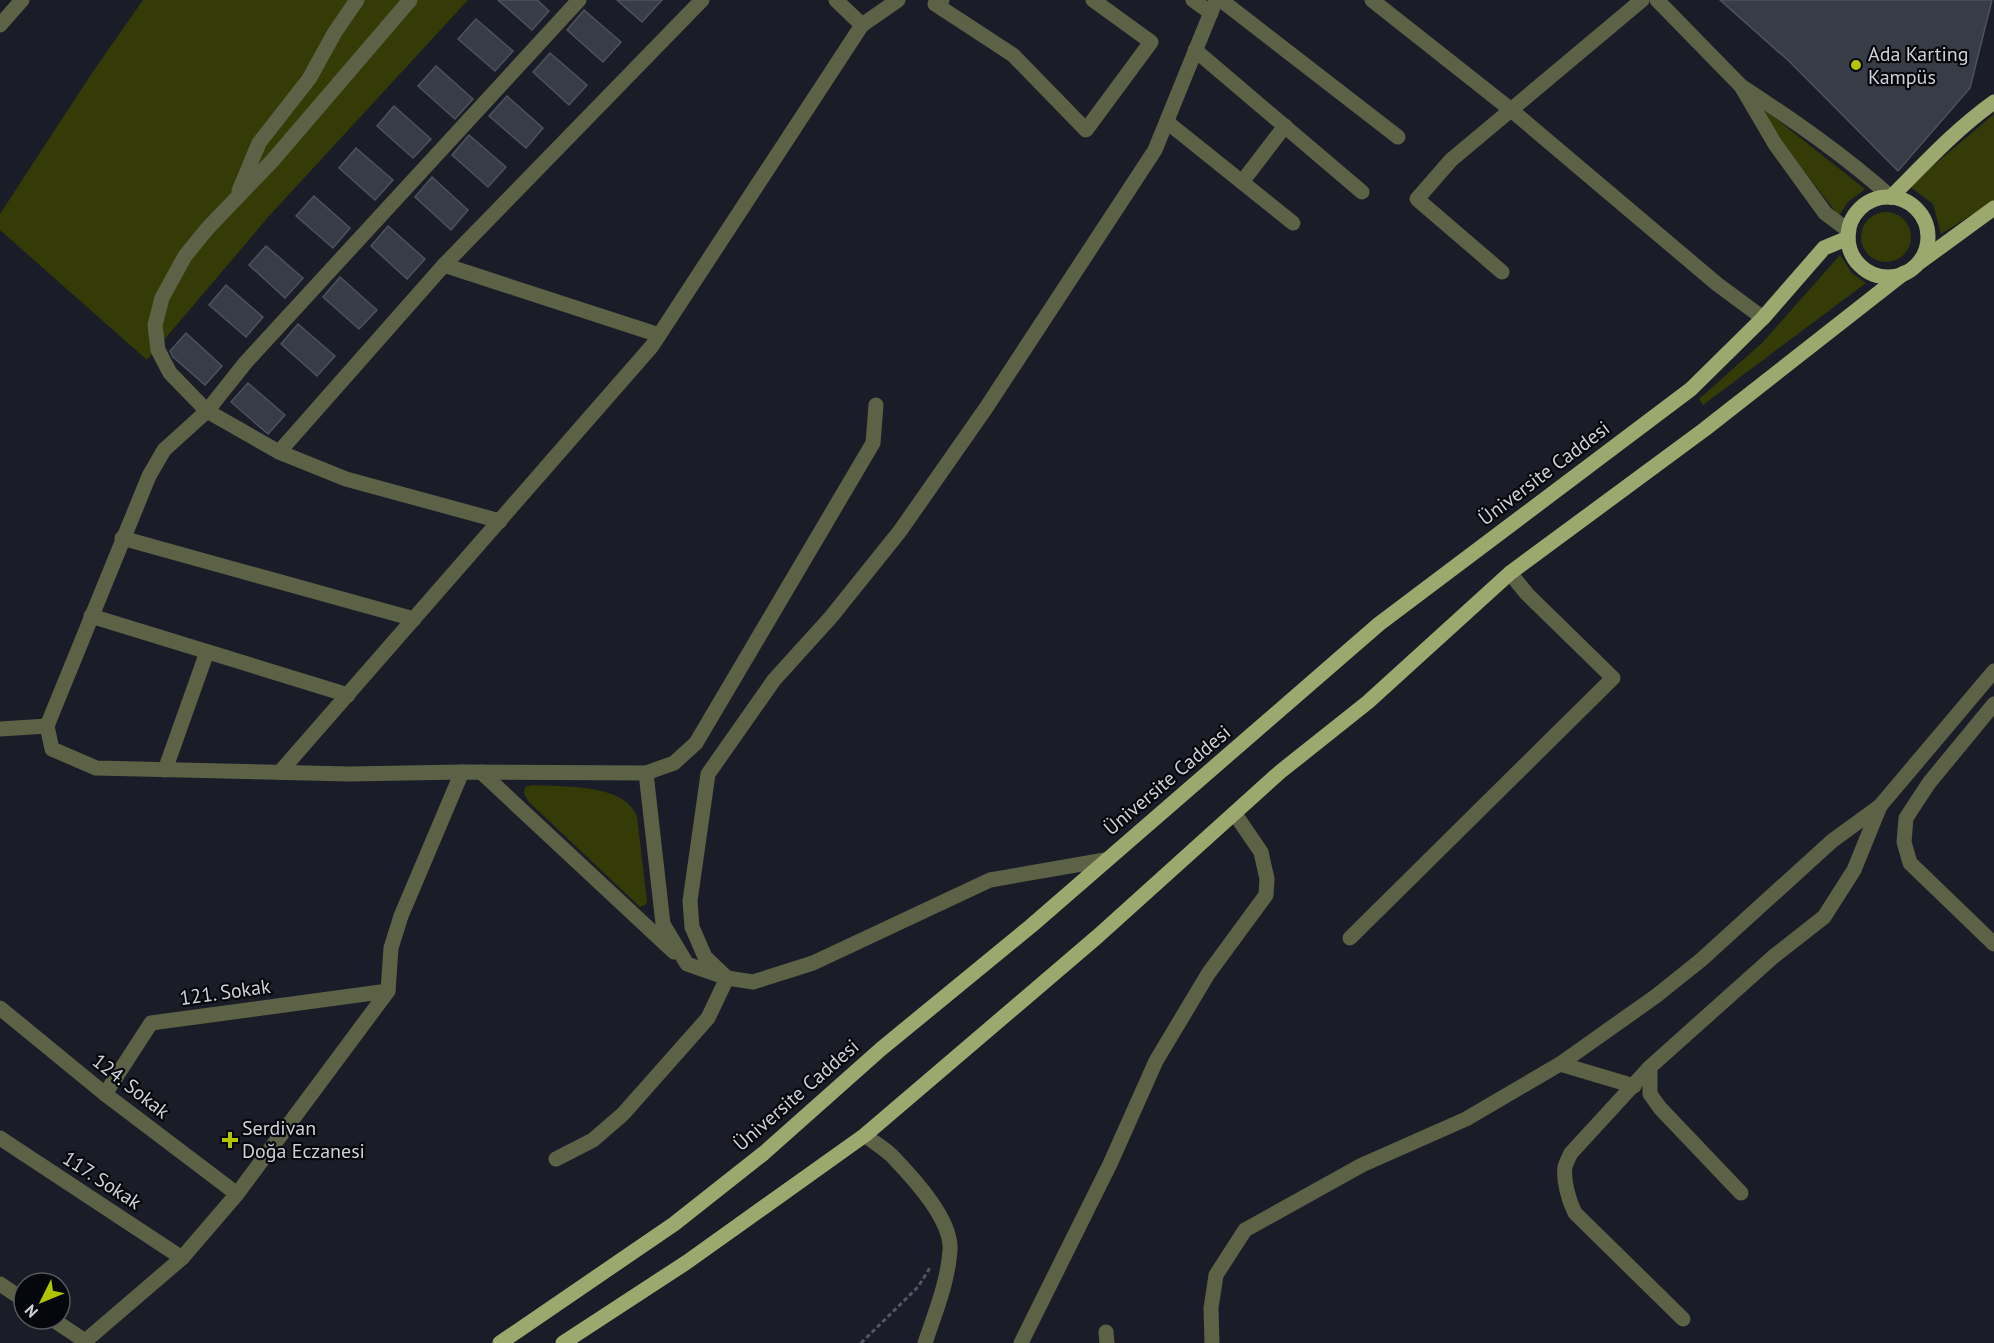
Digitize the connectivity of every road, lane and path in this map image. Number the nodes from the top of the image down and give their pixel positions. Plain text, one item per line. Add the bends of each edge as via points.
1 (22, 0) edge
2 (357, 0) edge
3 (410, 0) edge
4 (579, 0) edge
5 (702, 0) edge
6 (836, 0) edge
7 (898, 0) edge
8 (942, 0) edge
9 (1093, 0) edge
10 (1193, 0) edge
11 (1221, 0) edge
12 (1372, 0) edge
13 (1642, 0) edge
14 (1657, 0) edge
15 (1214, 7) edge
16 (6, 10) edge
17 (0, 25) edge
18 (862, 25) junction
19 (1195, 50) junction
20 (1741, 86) junction
21 (1994, 102) edge
22 (1510, 110) junction
23 (1167, 122) junction
24 (1285, 126) junction
25 (1398, 137) dead end
26 (1242, 183) junction
27 (1362, 192) dead end
28 (1891, 197) junction
29 (236, 199) junction
30 (1994, 208) edge
31 (1293, 223) dead end
32 (1848, 235) junction
33 (444, 265) junction
34 (1910, 269) junction
35 (1502, 272) dead end
36 (1763, 318) junction
37 (659, 335) junction
38 (876, 405) dead end
39 (207, 411) junction
40 (279, 452) junction
41 (500, 521) junction
42 (122, 538) junction
43 (1510, 573) junction
44 (91, 616) junction
45 (414, 620) junction
46 (207, 652) junction
47 (1994, 671) edge
48 (348, 695) junction
49 (1994, 704) edge
50 (47, 726) junction
51 (0, 729) edge
52 (165, 770) junction
53 (280, 772) junction
54 (462, 772) junction
55 (481, 772) junction
56 (646, 773) junction
57 (1880, 806) junction
58 (1234, 814) junction
59 (1106, 860) junction
60 (1350, 938) dead end
61 (1994, 944) edge
62 (687, 964) junction
63 (727, 978) junction
64 (388, 991) junction
65 (0, 1008) edge
66 (1560, 1064) junction
67 (1650, 1067) junction
68 (1634, 1086) junction
69 (105, 1094) junction
70 (865, 1135) junction
71 (0, 1138) edge
72 (556, 1159) dead end
73 (1741, 1193) dead end
74 (237, 1194) junction
75 (182, 1258) junction
76 (934, 1261) dead end
77 (1683, 1318) dead end
78 (69, 1331) edge
79 (84, 1342) edge
80 (500, 1343) edge
81 (563, 1343) edge
82 (861, 1343) edge
83 (925, 1343) edge
84 (1021, 1343) edge
85 (1212, 1343) edge

1 - 16 street
2 - 29 street via 309,79 259,143
3 - 29 street
4 - 39 street via 246,362
5 - 33 street
6 - 18 street
7 - 18 street
8 - 9 street via 935,4 1013,55 1086,130 1151,42
10 - 15 street
11 - 25 street
12 - 22 street
13 - 22 street
14 - 20 street
15 - 19 street
16 - 17 street
18 - 37 street
19 - 23 street
19 - 24 street
20 - 28 street via 1862,171
20 - 32 street via 1775,144 1824,213
21 - 28 main road via 1939,148
22 - 35 street via 1451,160 1417,199
22 - 36 street via 1642,223
23 - 26 street
23 - 63 street via 1155,150 986,408 900,531 774,680 708,774 690,900 692,927 705,957
24 - 26 street
24 - 27 street
26 - 31 street
28 - 32 main road via 1865,204 1856,213
28 - 34 main road via 1915,207 1927,230 1923,256
29 - 39 street via 185,256 162,298 155,325 158,351 170,373
30 - 34 main road
32 - 34 main road via 1857,262 1867,270 1885,276
32 - 36 main road, Üniversite Caddesi via 1824,248
33 - 37 street
33 - 40 street
34 - 43 main road via 1705,429
36 - 59 main road, Üniversite Caddesi via 1691,389 1379,624
37 - 41 street
38 - 56 street via 873,443 696,743 674,763
39 - 40 street
39 - 42 street via 164,450
40 - 41 street via 346,479
41 - 45 street
42 - 44 street
42 - 45 street
43 - 58 main road via 1368,702
43 - 60 street via 1613,678
44 - 46 street
44 - 50 street
45 - 48 street
46 - 48 street
46 - 52 street
47 - 57 street
48 - 53 street
49 - 61 street via 1929,783 1906,818 1904,842 1910,863
50 - 51 street
50 - 52 street via 52,749 96,768
52 - 53 street
53 - 54 street
54 - 55 street
54 - 64 street via 401,916 391,948
55 - 56 street
55 - 62 street
56 - 62 street via 663,924
57 - 66 street via 1832,841 1683,975
57 - 67 street via 1854,870 1824,917 1773,957
58 - 70 main road
58 - 84 street via 1261,852 1266,895 1208,974 1156,1061
59 - 63 street via 990,880 813,963 753,982
59 - 80 main road, Üniversite Caddesi via 881,1048 755,1160 674,1224
62 - 63 street
63 - 72 street via 708,1018 623,1114 593,1140
64 - 69 street, 121. Sokak via 151,1023
64 - 74 street
65 - 69 street, 124. Sokak
66 - 68 street
66 - 85 street via 1466,1119 1362,1165 1245,1230 1216,1275 1211,1308
67 - 68 street
67 - 73 street via 1650,1094 1660,1108
68 - 77 street via 1571,1153 1565,1167 1570,1202 1591,1230
69 - 74 street, 124. Sokak
70 - 81 main road via 687,1262
70 - 83 street via 893,1157 948,1229 946,1274
71 - 75 street, 117. Sokak
74 - 75 street
75 - 79 street
76 - 82 path via 918,1287
78 - 79 street

